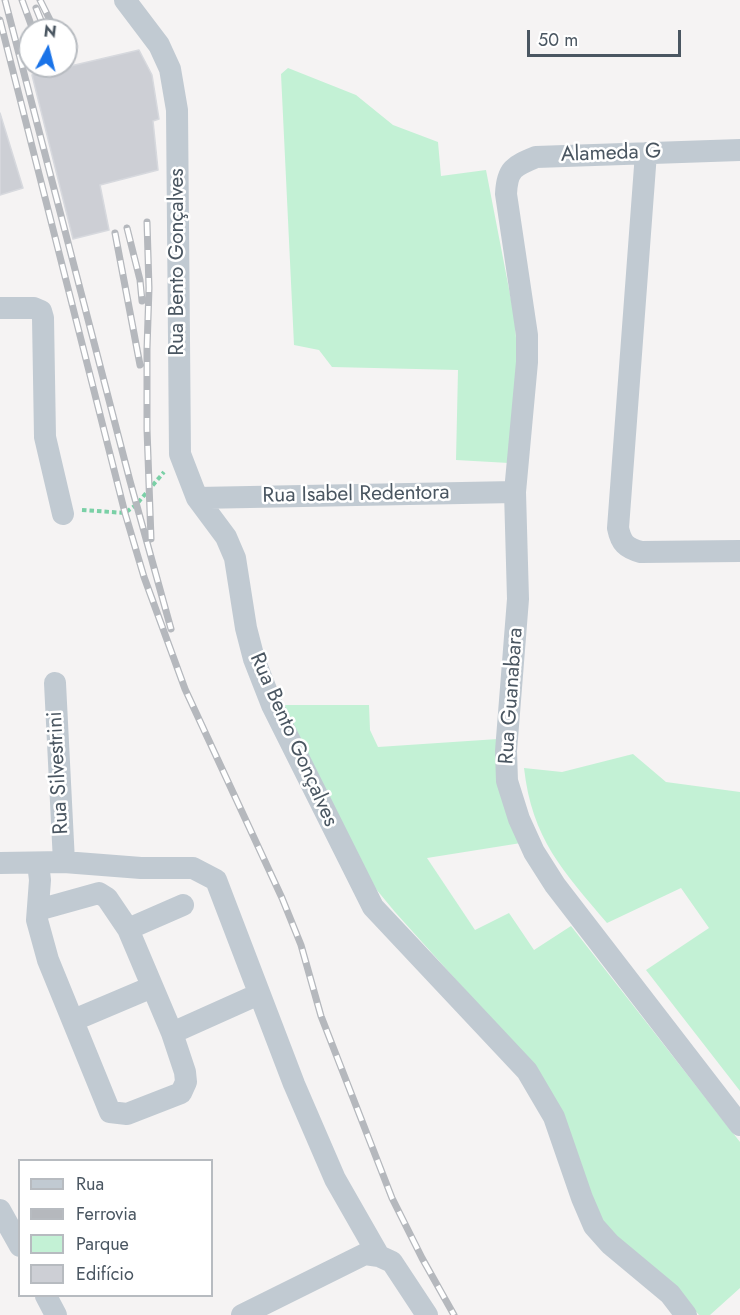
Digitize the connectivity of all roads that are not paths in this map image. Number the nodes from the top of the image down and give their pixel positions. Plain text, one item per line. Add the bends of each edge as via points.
1 (125, 0) edge
2 (740, 150) edge
3 (646, 153) junction
4 (506, 194) joint
5 (0, 308) edge
6 (515, 492) junction
7 (196, 498) junction
8 (63, 514) road end
9 (740, 551) edge
10 (55, 683) dead end
11 (64, 862) junction
12 (0, 863) edge
13 (38, 863) junction
14 (183, 905) dead end
15 (38, 910) junction
16 (128, 929) junction
17 (152, 987) junction
18 (259, 994) junction
19 (74, 1020) junction
20 (172, 1033) junction
21 (740, 1125) edge
22 (0, 1210) edge
23 (18, 1242) edge
24 (379, 1256) junction
25 (47, 1297) edge
26 (56, 1315) edge
27 (242, 1315) edge
28 (427, 1315) edge
29 (686, 1315) edge

1 - 7 street, Rua Bento Gonçalves via 159,45 170,69 177,110 180,454
2 - 3 street, Alameda G
3 - 4 street, Alameda G via 536,157 515,166 507,179
3 - 9 street via 620,538 630,549 641,552
4 - 6 street, Rua Guanabara via 527,335
5 - 8 street via 34,308 43,318 45,437
6 - 7 street, Rua Isabel Redentora
6 - 21 street, Rua Guanabara via 518,598 506,751 507,781 519,819 555,885
7 - 29 street, Rua Bento Gonçalves via 226,537 235,558 246,628 272,705 373,907 527,1071 554,1117 594,1226 670,1294
10 - 11 street, Rua Silvestrini
11 - 13 street
11 - 18 street via 193,868 216,880
12 - 13 street
13 - 15 street
14 - 16 street
15 - 16 street via 99,893 107,898
15 - 19 street via 48,960
16 - 17 street
17 - 19 street
17 - 20 street
18 - 20 street
18 - 24 street via 335,1179
19 - 20 street via 110,1112 127,1114 180,1093 186,1082 185,1072
22 - 23 street
24 - 27 street via 365,1254
24 - 28 street via 392,1262
25 - 26 street

